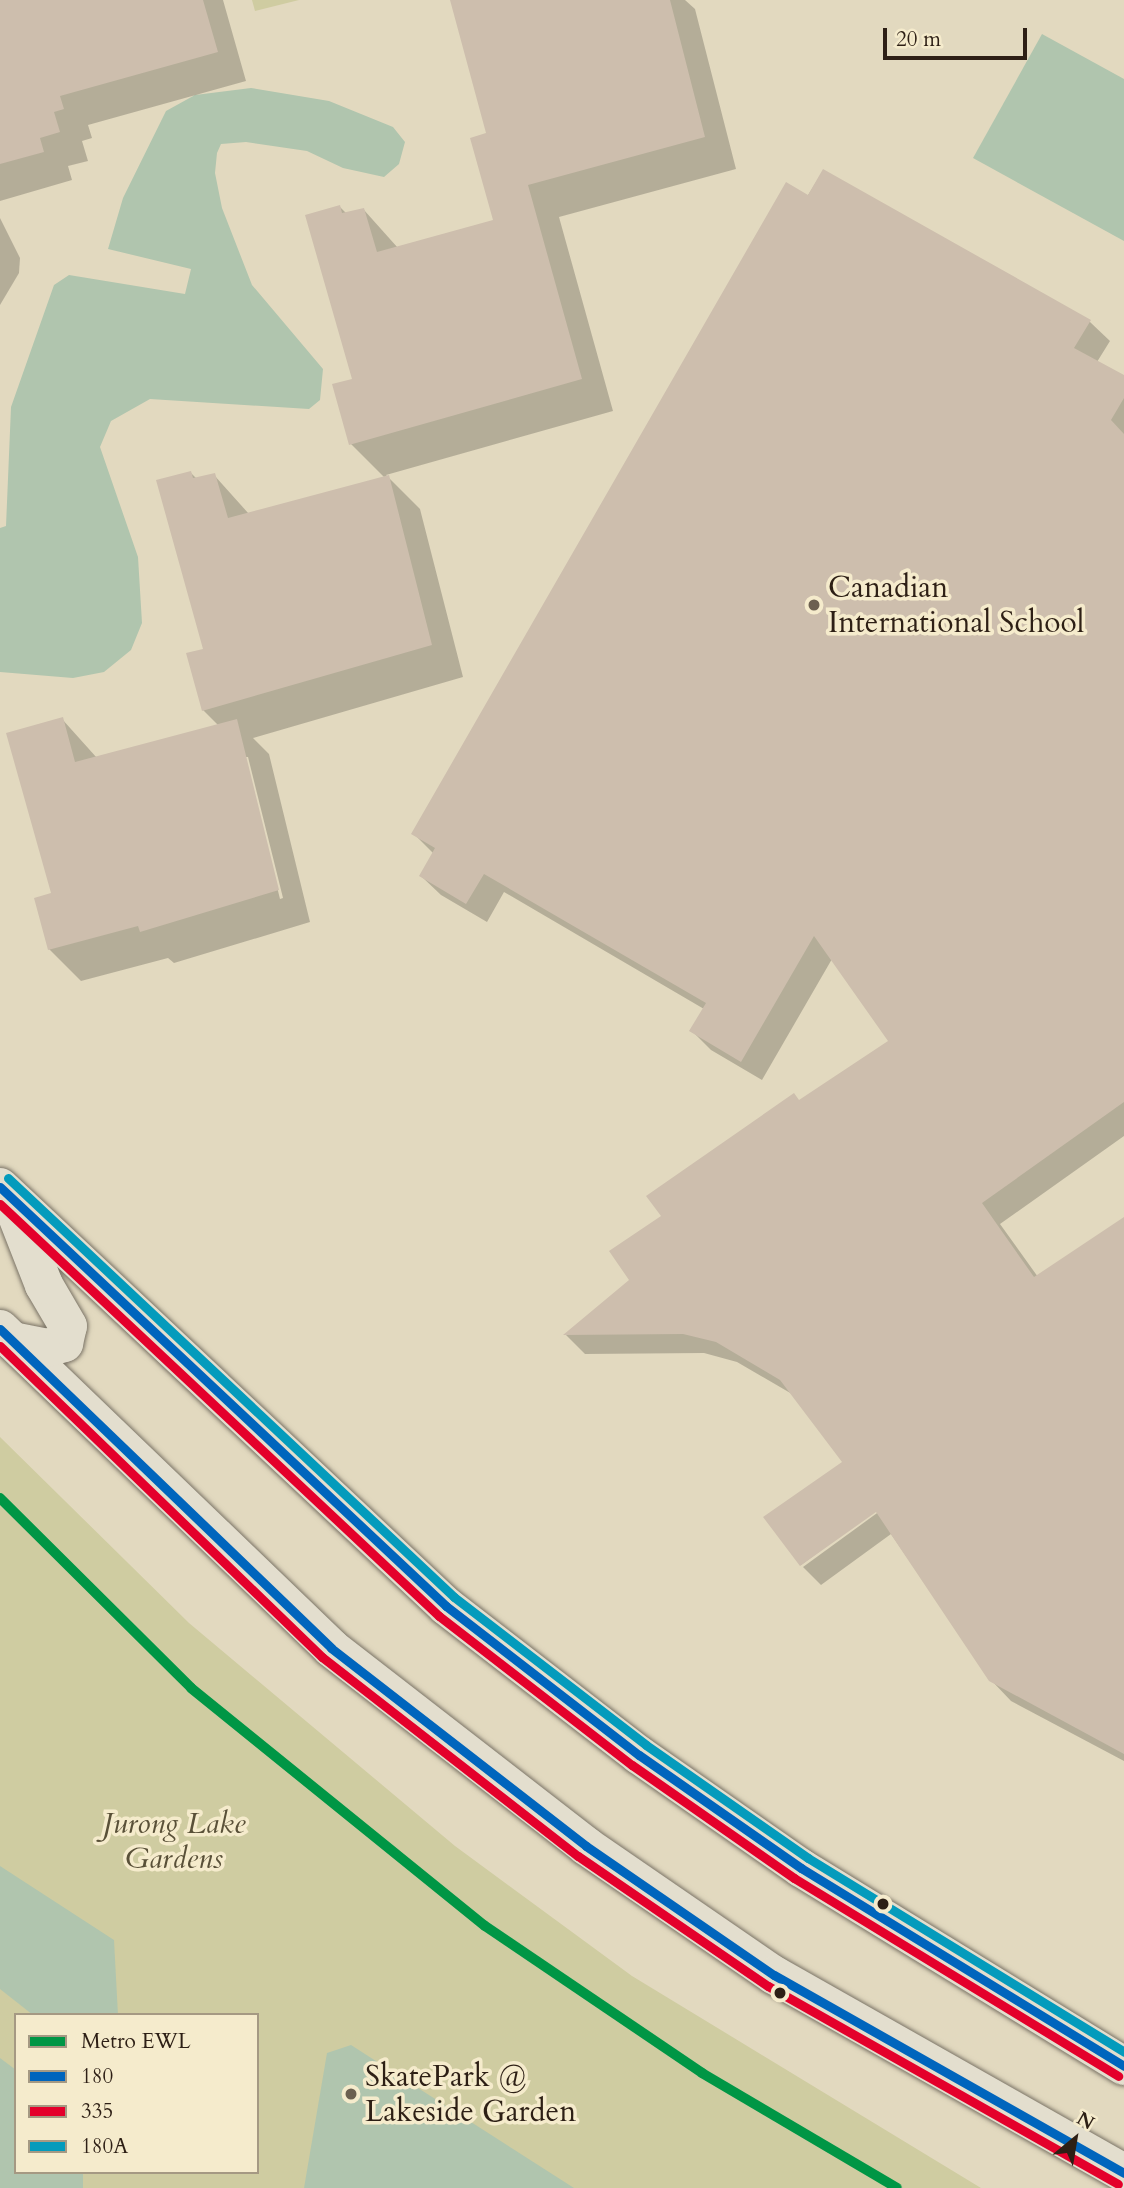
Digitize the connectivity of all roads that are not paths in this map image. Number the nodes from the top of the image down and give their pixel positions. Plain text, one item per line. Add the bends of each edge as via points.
1 (4, 1190) edge
2 (6, 1335) edge
3 (1124, 2066) edge
4 (1124, 2173) edge

1 - 2 main road via 44,1285 68,1326 64,1343 47,1348
1 - 3 main road via 446,1606 639,1755 801,1868
2 - 4 main road via 331,1648 586,1846 774,1975

